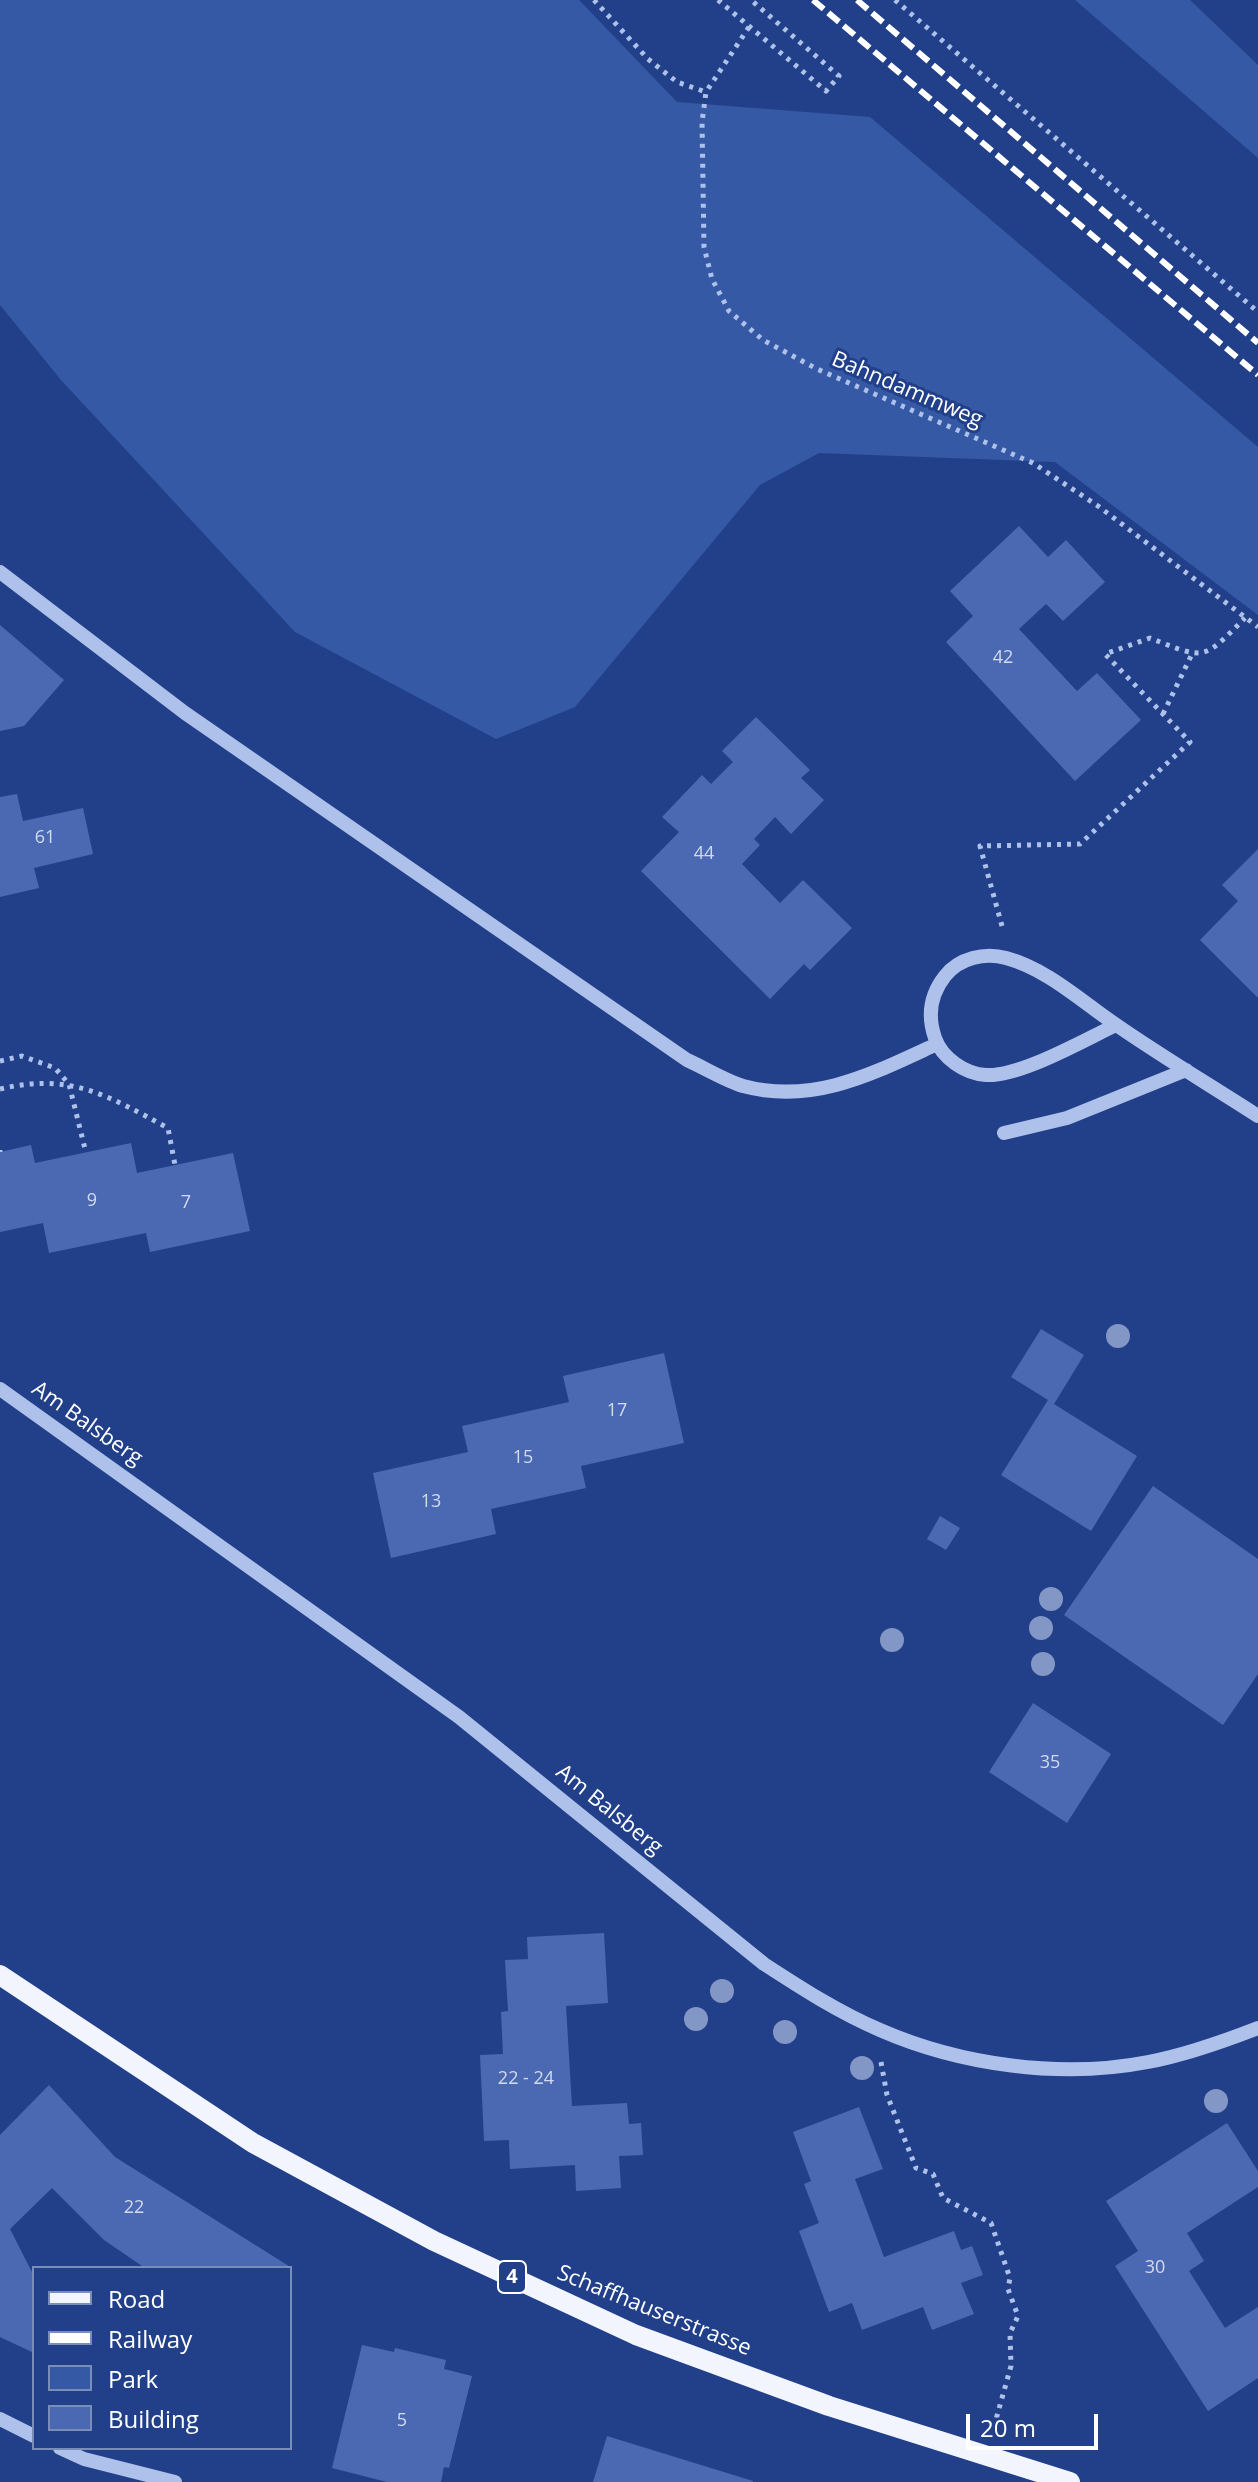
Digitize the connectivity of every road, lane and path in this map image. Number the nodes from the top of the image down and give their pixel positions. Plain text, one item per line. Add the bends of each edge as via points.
1 (594, 0) edge
2 (718, 0) edge
3 (751, 0) edge
4 (895, 0) edge
5 (749, 27) junction
6 (706, 92) junction
7 (1258, 312) edge
8 (0, 572) edge
9 (1245, 618) junction
10 (1258, 627) edge
11 (1192, 654) junction
12 (1163, 714) junction
13 (1002, 926) dead end
14 (1116, 1025) junction
15 (937, 1044) junction
16 (0, 1061) edge
17 (1186, 1070) junction
18 (69, 1084) junction
19 (0, 1089) edge
20 (1258, 1116) edge
21 (1004, 1133) dead end
22 (86, 1153) dead end
23 (175, 1165) dead end
24 (0, 1389) edge
25 (0, 1975) edge
26 (1258, 2028) edge
27 (881, 2062) dead end
28 (0, 2419) edge
29 (995, 2423) dead end
30 (32, 2435) edge
31 (64, 2450) edge
32 (175, 2482) edge
33 (1070, 2482) edge

1 - 6 path via 648,59 677,82
2 - 5 path
3 - 5 path via 839,76 826,91
4 - 7 path
5 - 6 path, Bahndammweg
6 - 9 path, Bahndammweg via 704,247 712,279 729,311 763,340 817,369 1033,463
8 - 15 street via 185,713 687,1060 743,1085 799,1093 857,1079
9 - 10 path, Bahndammweg
9 - 11 path via 1213,649
11 - 12 path
11 - 12 path via 1150,638 1105,654
12 - 13 path via 1190,742 1080,844 980,846
14 - 15 street via 1025,1066 986,1075 966,1071
14 - 15 street via 1021,963 983,956 964,961 936,988 930,1006
14 - 17 street
16 - 18 path via 22,1056 55,1068
17 - 20 street
17 - 21 street via 1067,1118
18 - 19 path
18 - 22 path
18 - 23 path via 98,1091 168,1128
24 - 26 street, Am Balsberg via 459,1717 764,1964 816,1998 920,2045 1035,2067 1092,2069 1147,2063 1205,2049
25 - 33 main road, Schaffhauserstrasse / 4 via 253,2143 434,2241 636,2335 829,2406
27 - 29 path via 887,2095 916,2168 933,2174 943,2198 991,2223 1010,2278 1008,2289 1018,2316 1010,2333 1011,2366
28 - 30 street
31 - 32 street

